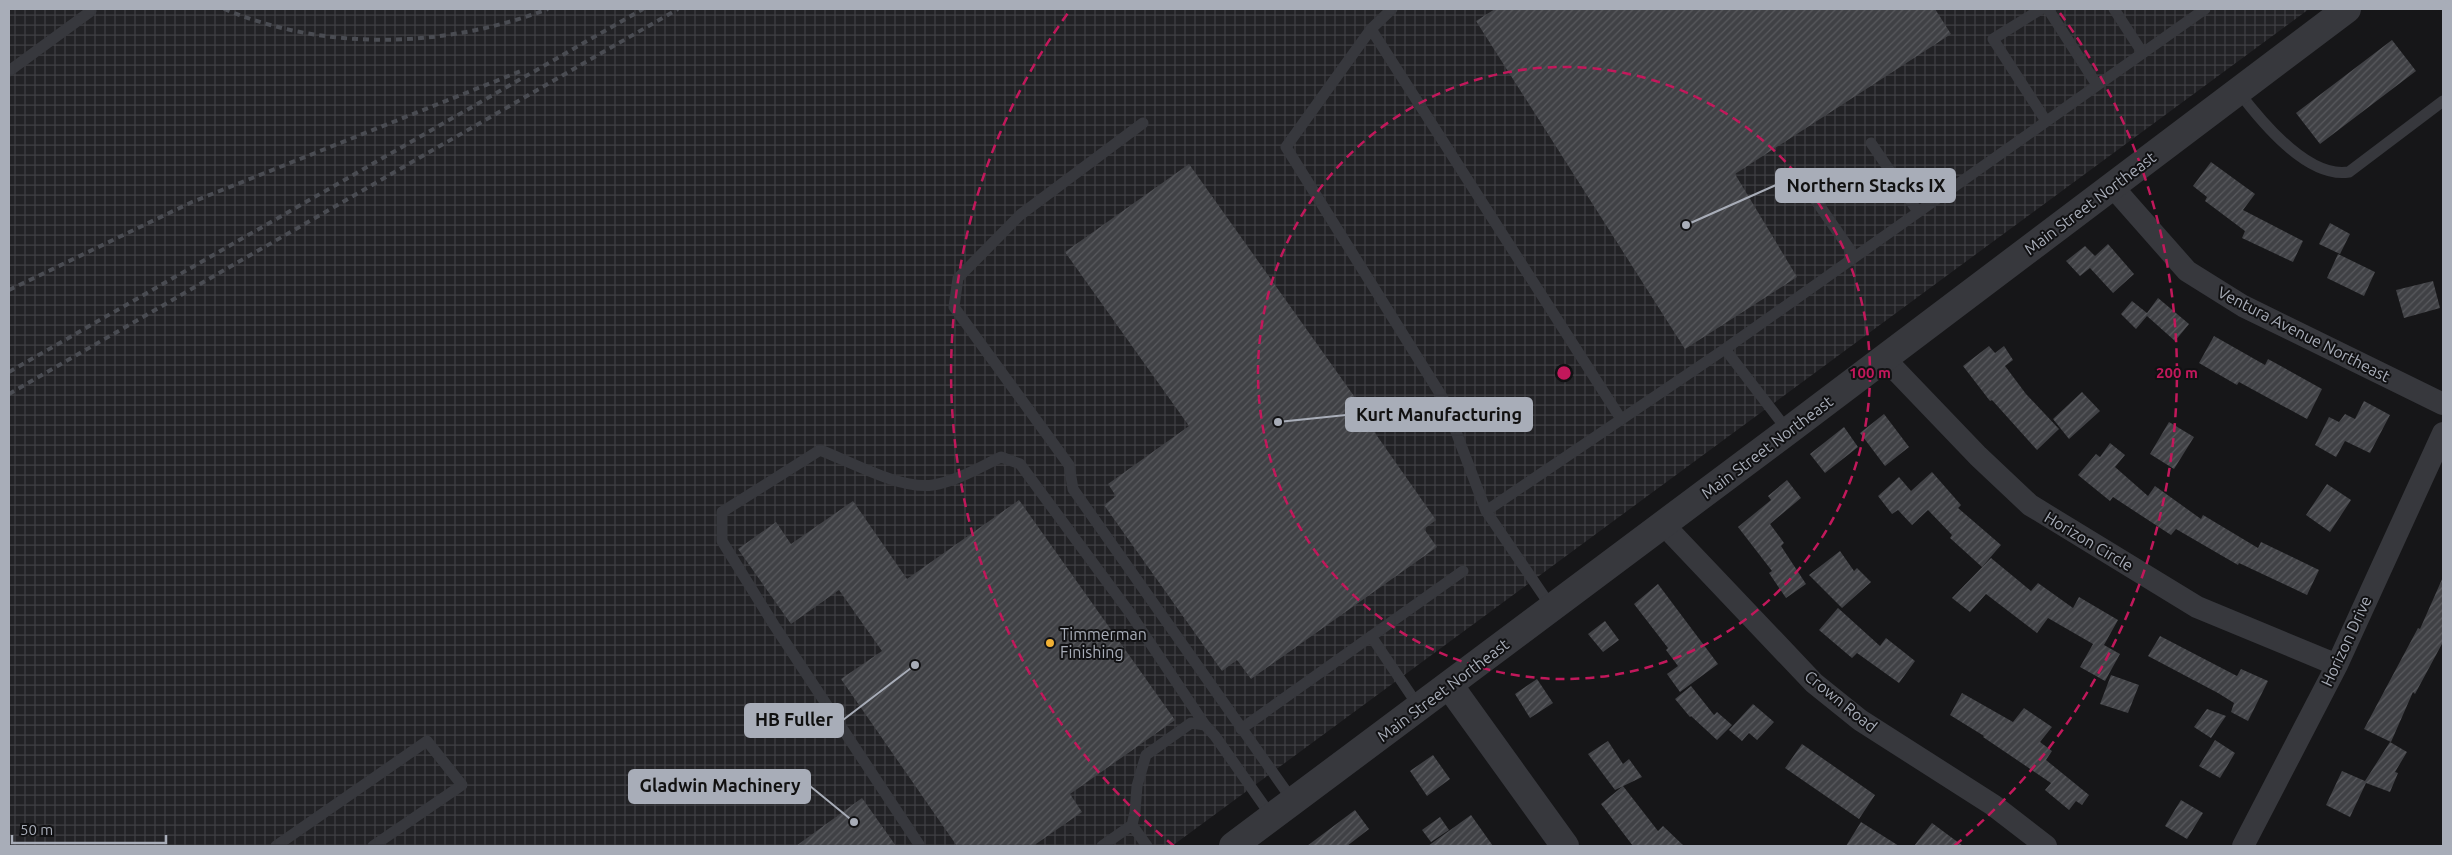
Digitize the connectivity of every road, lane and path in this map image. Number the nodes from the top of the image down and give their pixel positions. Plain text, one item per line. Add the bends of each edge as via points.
1 (1392, 9) edge
2 (2041, 9) edge
3 (2048, 9) edge
4 (2114, 9) edge
5 (2204, 9) edge
6 (2347, 9) edge
7 (91, 11) dead end
8 (1371, 28) junction
9 (2142, 52) junction
10 (9, 71) edge
11 (2097, 84) junction
12 (2238, 91) junction
13 (2443, 101) edge
14 (2046, 121) junction
15 (1143, 123) dead end
16 (1870, 142) dead end
17 (2112, 186) junction
18 (1808, 189) dead end
19 (1918, 212) junction
20 (1855, 256) junction
21 (1724, 349) junction
22 (1884, 358) junction
23 (2443, 404) edge
24 (1621, 419) junction
25 (1788, 431) junction
26 (2443, 433) edge
27 (1486, 510) junction
28 (1663, 524) junction
29 (1463, 571) dead end
30 (1552, 608) junction
31 (1371, 636) junction
32 (2337, 665) junction
33 (1449, 685) junction
34 (1419, 707) junction
35 (1205, 726) junction
36 (1240, 729) junction
37 (1283, 809) junction
38 (1132, 825) junction
39 (276, 846) edge
40 (373, 846) edge
41 (920, 846) edge
42 (1102, 846) edge
43 (1147, 846) edge
44 (1233, 846) edge
45 (1565, 846) edge
46 (2046, 846) edge
47 (2243, 846) edge

1 - 8 lane
2 - 14 lane via 1993,40
3 - 11 lane
4 - 9 lane
5 - 9 lane
6 - 12 street, Main Street Northeast
7 - 10 lane
8 - 24 lane
8 - 27 lane via 1286,147 1444,400
9 - 11 lane
11 - 14 lane
12 - 13 lane via 2279,140 2301,156 2339,173 2349,172
12 - 17 street, Main Street Northeast
14 - 19 lane
15 - 36 lane via 1020,215 958,278 954,307 1068,465 1073,489
16 - 19 lane
17 - 22 street, Main Street Northeast
17 - 23 street, Ventura Avenue Northeast via 2187,271 2243,306
18 - 20 lane
19 - 20 lane
20 - 21 lane
21 - 24 lane
21 - 25 lane
22 - 25 street, Main Street Northeast
22 - 32 street, Horizon Circle via 2030,505 2198,607
24 - 27 lane
25 - 28 street, Main Street Northeast
26 - 32 street, Horizon Drive
27 - 30 lane
28 - 30 street, Main Street Northeast
28 - 46 street, Crown Road via 1814,683 1860,720 1992,805
29 - 31 lane
30 - 33 street, Main Street Northeast
31 - 34 lane
31 - 36 lane
32 - 47 street, Horizon Drive
33 - 34 street, Main Street Northeast
33 - 45 street
34 - 37 street, Main Street Northeast
35 - 37 lane
35 - 38 lane via 1191,723 1146,754 1137,786
35 - 41 lane via 1130,612 1020,464 1001,457 965,475 933,485 904,483 820,450 722,512 722,541
36 - 37 lane
37 - 44 street, Main Street Northeast
38 - 42 lane
38 - 43 lane
39 - 40 lane via 427,741 462,785

